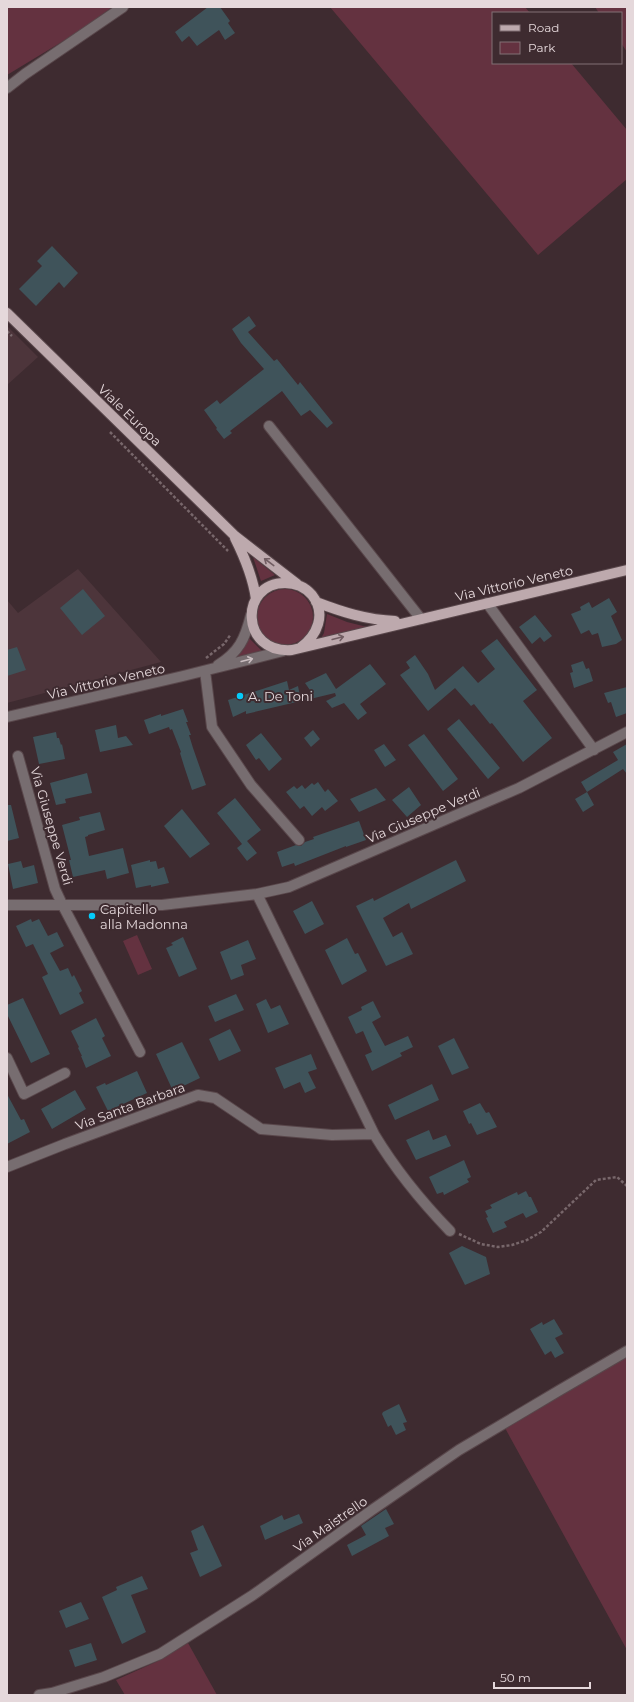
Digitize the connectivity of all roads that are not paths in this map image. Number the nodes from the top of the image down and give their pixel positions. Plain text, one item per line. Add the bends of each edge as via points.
1 (123, 7) edge
2 (7, 88) edge
3 (7, 313) edge
4 (269, 426) dead end
5 (235, 536) junction
6 (627, 570) edge
7 (300, 586) junction
8 (256, 599) junction
9 (316, 602) junction
10 (487, 603) junction
11 (251, 616) junction
12 (421, 619) junction
13 (407, 622) junction
14 (300, 648) junction
15 (283, 651) junction
16 (207, 670) junction
17 (7, 717) edge
18 (627, 732) edge
19 (594, 750) junction
20 (18, 756) dead end
21 (300, 840) dead end
22 (257, 894) junction
23 (62, 904) junction
24 (7, 905) edge
25 (140, 1052) dead end
26 (7, 1058) edge
27 (65, 1073) dead end
28 (374, 1134) junction
29 (7, 1168) edge
30 (450, 1231) road end
31 (627, 1351) edge
32 (40, 1695) edge

1 - 2 street
3 - 5 main road, Viale Europa
4 - 12 street
7 -> 5 main road, Viale Europa
5 - 8 main road, Viale Europa via 249,568
6 - 10 main road, Via Vittorio Veneto
7 - 8 main road via 280,583 262,591
7 - 9 main road, Via Vittorio Veneto via 307,590
8 - 11 main road, Via Vittorio Veneto
9 - 13 main road, Via Vittorio Veneto via 344,613 374,620
9 - 14 main road via 319,611 317,628 313,636
10 - 12 main road, Via Vittorio Veneto
10 - 19 street
11 - 15 main road via 252,626 264,644
11 - 16 street, Via Vittorio Veneto via 239,648 226,660
12 - 13 main road, Via Vittorio Veneto
14 -> 13 main road, Via Vittorio Veneto
14 - 15 main road, Via Vittorio Veneto
16 -> 15 street, Via Vittorio Veneto
16 - 17 street, Via Vittorio Veneto
16 - 21 street via 212,727 251,785
18 - 19 street, Via Giuseppe Verdi
19 - 22 street, Via Giuseppe Verdi via 511,792 289,886
20 - 23 street, Via Giuseppe Verdi via 55,889
22 - 23 street, Via Giuseppe Verdi via 162,905
22 - 28 street
23 - 24 street, Via Giuseppe Verdi
23 - 25 street, Via Giuseppe Verdi
26 - 27 street via 24,1094
28 - 29 street, Via Santa Barbara via 332,1135 261,1129 215,1098 198,1095
28 - 30 street via 392,1164 417,1196
31 - 32 street, Via Maistrello via 459,1450 253,1595 160,1654 104,1677

